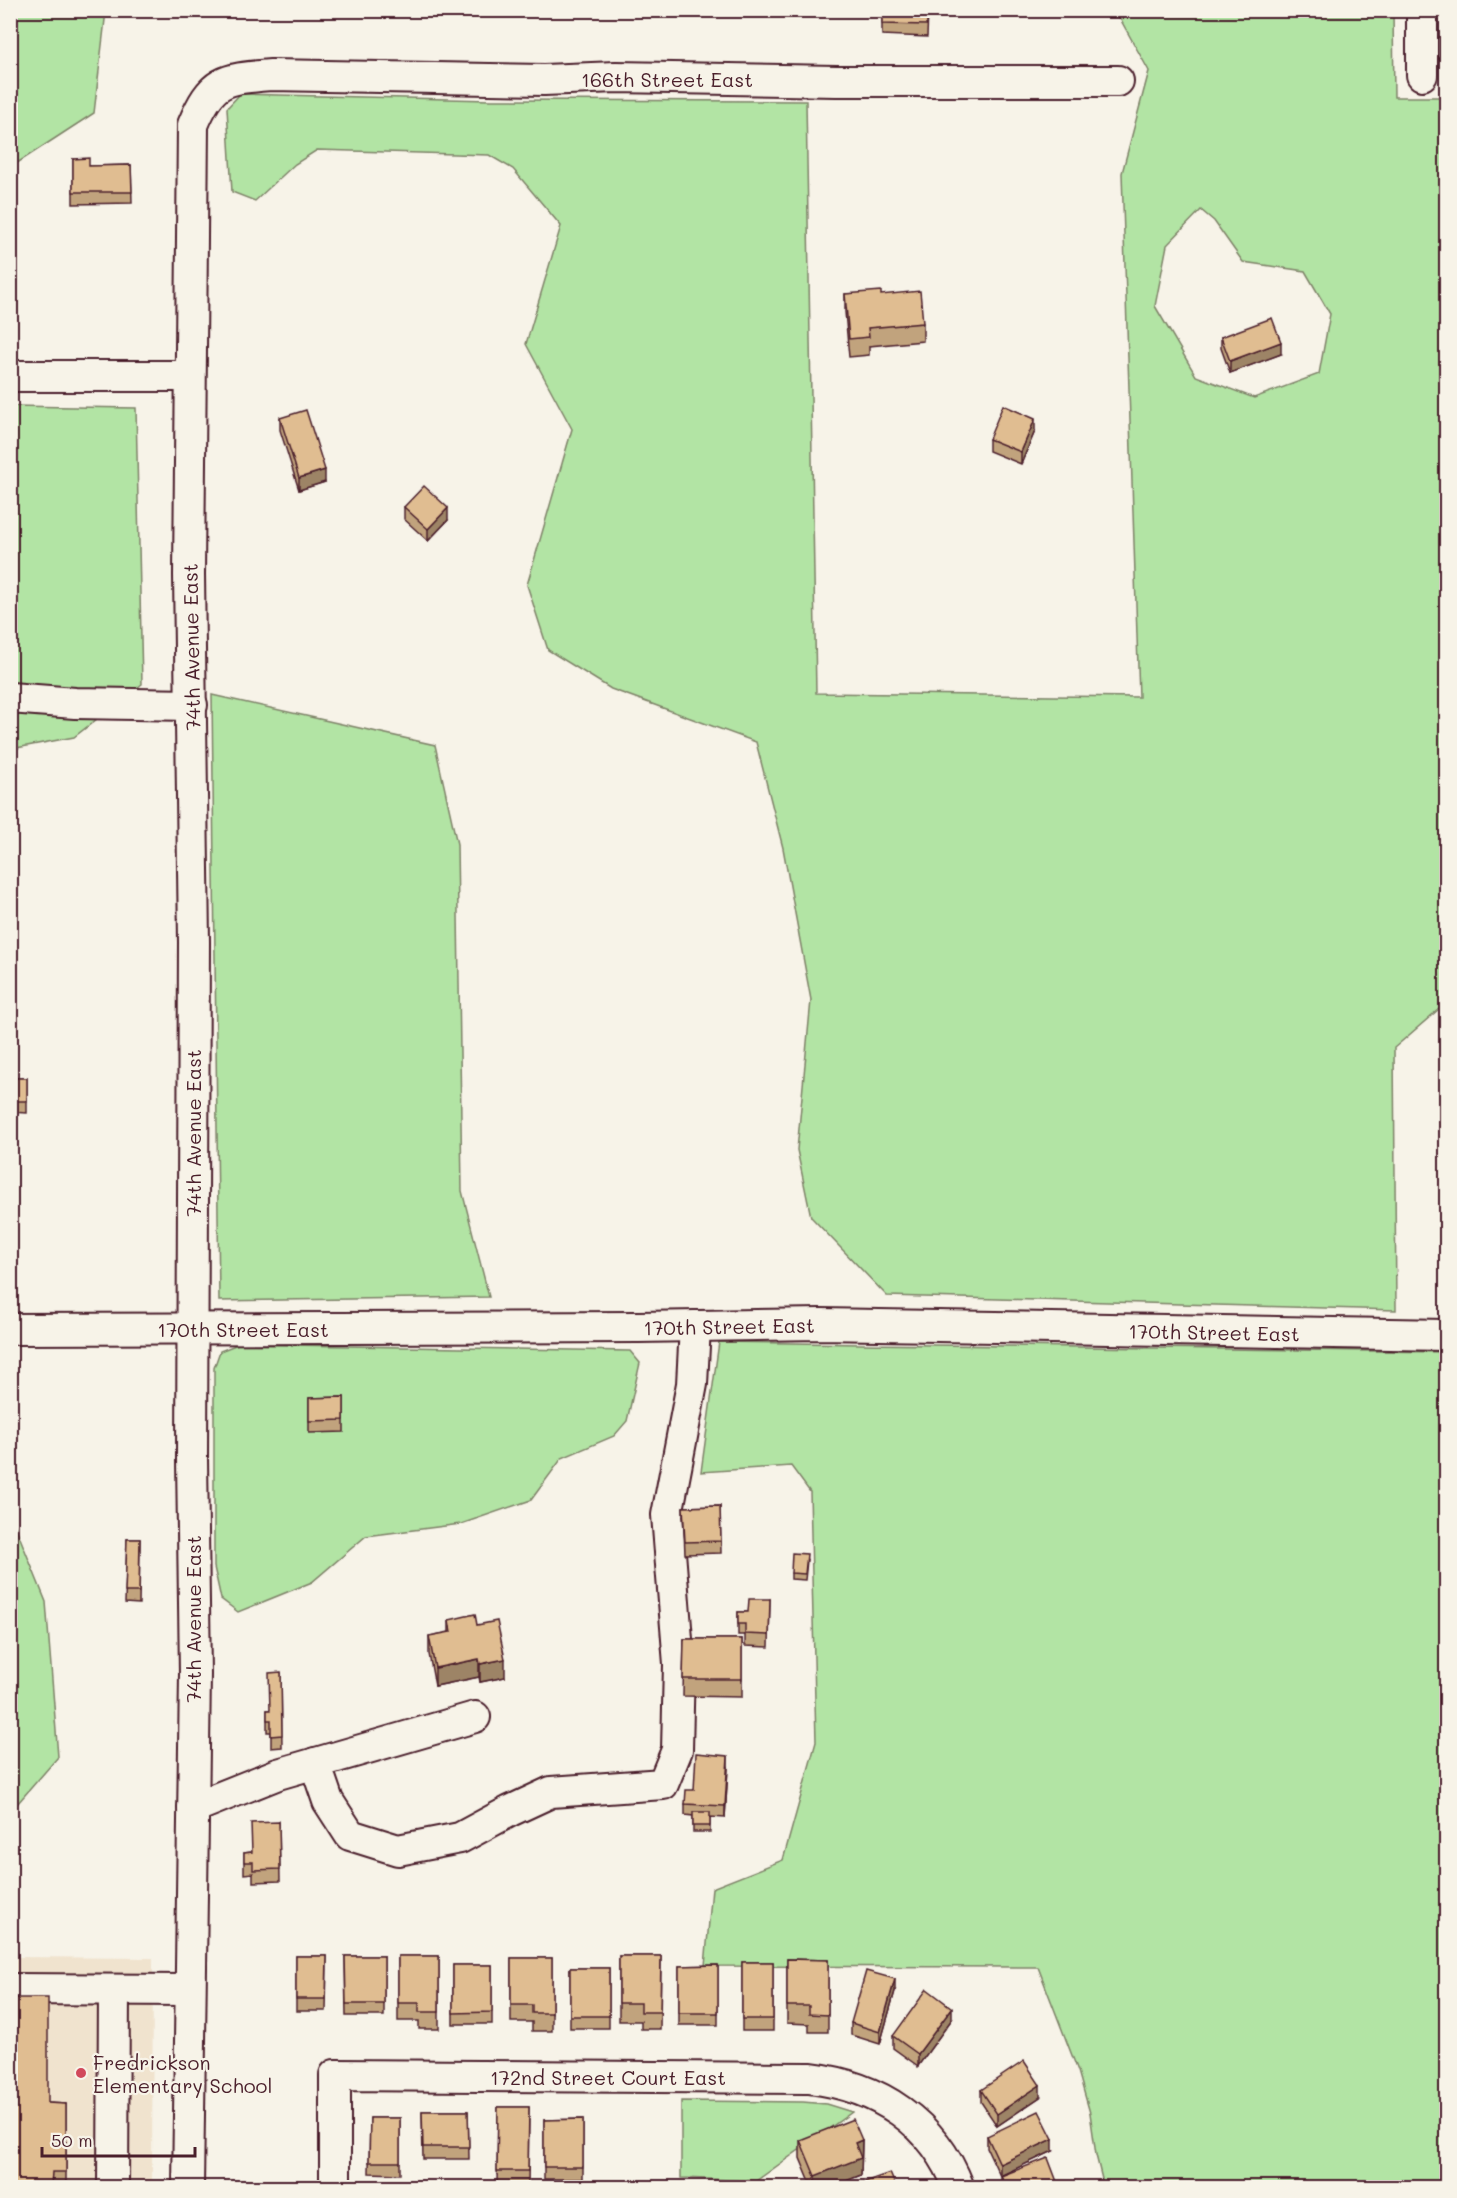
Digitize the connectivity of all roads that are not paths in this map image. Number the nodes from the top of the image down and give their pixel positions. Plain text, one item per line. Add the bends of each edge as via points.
1 (1422, 10) edge
2 (1422, 75) dead end
3 (1118, 81) dead end
4 (217, 85) joint
5 (10, 376) edge
6 (190, 376) junction
7 (10, 698) edge
8 (192, 705) junction
9 (695, 1326) junction
10 (10, 1329) edge
11 (192, 1329) junction
12 (1446, 1335) edge
13 (475, 1717) dead end
14 (315, 1763) junction
15 (193, 1808) junction
16 (10, 1989) edge
17 (114, 1990) junction
18 (189, 1990) junction
19 (113, 2187) edge
20 (188, 2187) edge
21 (335, 2187) edge
22 (959, 2187) edge

1 - 2 street
3 - 4 street, 166th Street East via 616,77 544,80 271,75
4 - 6 street, 74th Avenue East via 203,102 193,125
5 - 6 street
6 - 8 street, 74th Avenue East
7 - 8 street
8 - 11 street, 74th Avenue East
9 - 11 street, 170th Street East
9 - 12 street, 170th Street East via 821,1324
9 - 14 street via 692,1384 667,1515 679,1664 677,1750 663,1784 551,1792 460,1838 398,1850 350,1835 328,1802
10 - 11 street, 170th Street East
11 - 15 street, 74th Avenue East
13 - 14 street
14 - 15 street
15 - 18 street, 74th Avenue East
16 - 17 street
17 - 18 street
17 - 19 street
18 - 20 street, 74th Avenue East
21 - 22 street, 172nd Street Court East via 335,2075 837,2081 878,2097 902,2112 932,2141

